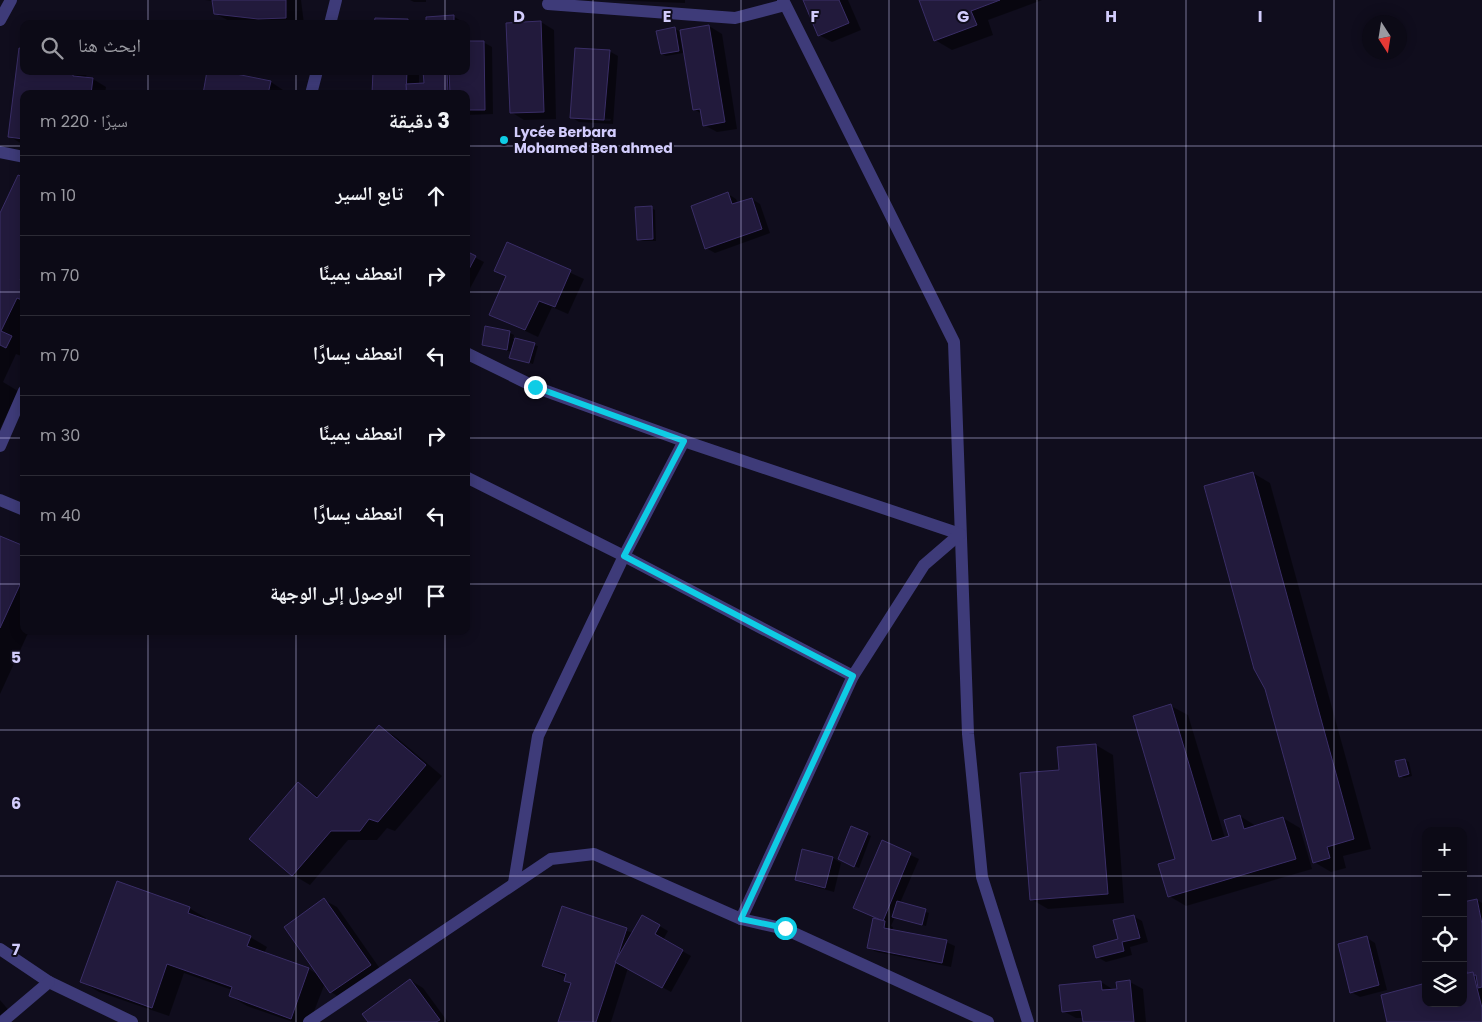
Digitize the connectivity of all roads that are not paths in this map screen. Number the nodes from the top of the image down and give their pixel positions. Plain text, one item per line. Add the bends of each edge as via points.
1 (11, 0) edge
2 (336, 0) edge
3 (784, 3) edge
4 (548, 4) dead end
5 (0, 20) edge
6 (331, 20) edge
7 (316, 75) edge
8 (312, 90) edge
9 (1, 155) edge
10 (20, 157) edge
11 (470, 355) edge
12 (20, 401) edge
13 (684, 441) junction
14 (0, 446) edge
15 (470, 479) edge
16 (0, 500) edge
17 (20, 508) edge
18 (960, 534) junction
19 (624, 556) junction
20 (853, 676) junction
21 (514, 883) junction
22 (741, 919) junction
23 (0, 949) edge
24 (49, 982) junction
25 (2, 1022) edge
26 (132, 1022) edge
27 (309, 1022) edge
28 (988, 1022) edge
29 (1028, 1022) edge

1 - 5 street
2 - 6 street
3 - 4 street via 735,18
3 - 18 street via 954,342
7 - 8 street
9 - 10 street
11 - 13 street via 535,387
12 - 14 street
13 - 18 street
13 - 19 street
15 - 19 street
16 - 17 street
18 - 20 street via 924,565
18 - 29 street via 968,734 982,877
19 - 20 street
19 - 21 street via 538,736
20 - 22 street
21 - 22 street via 551,859 594,854
21 - 27 street
22 - 28 street via 785,928
23 - 24 street
24 - 25 street
24 - 26 street

